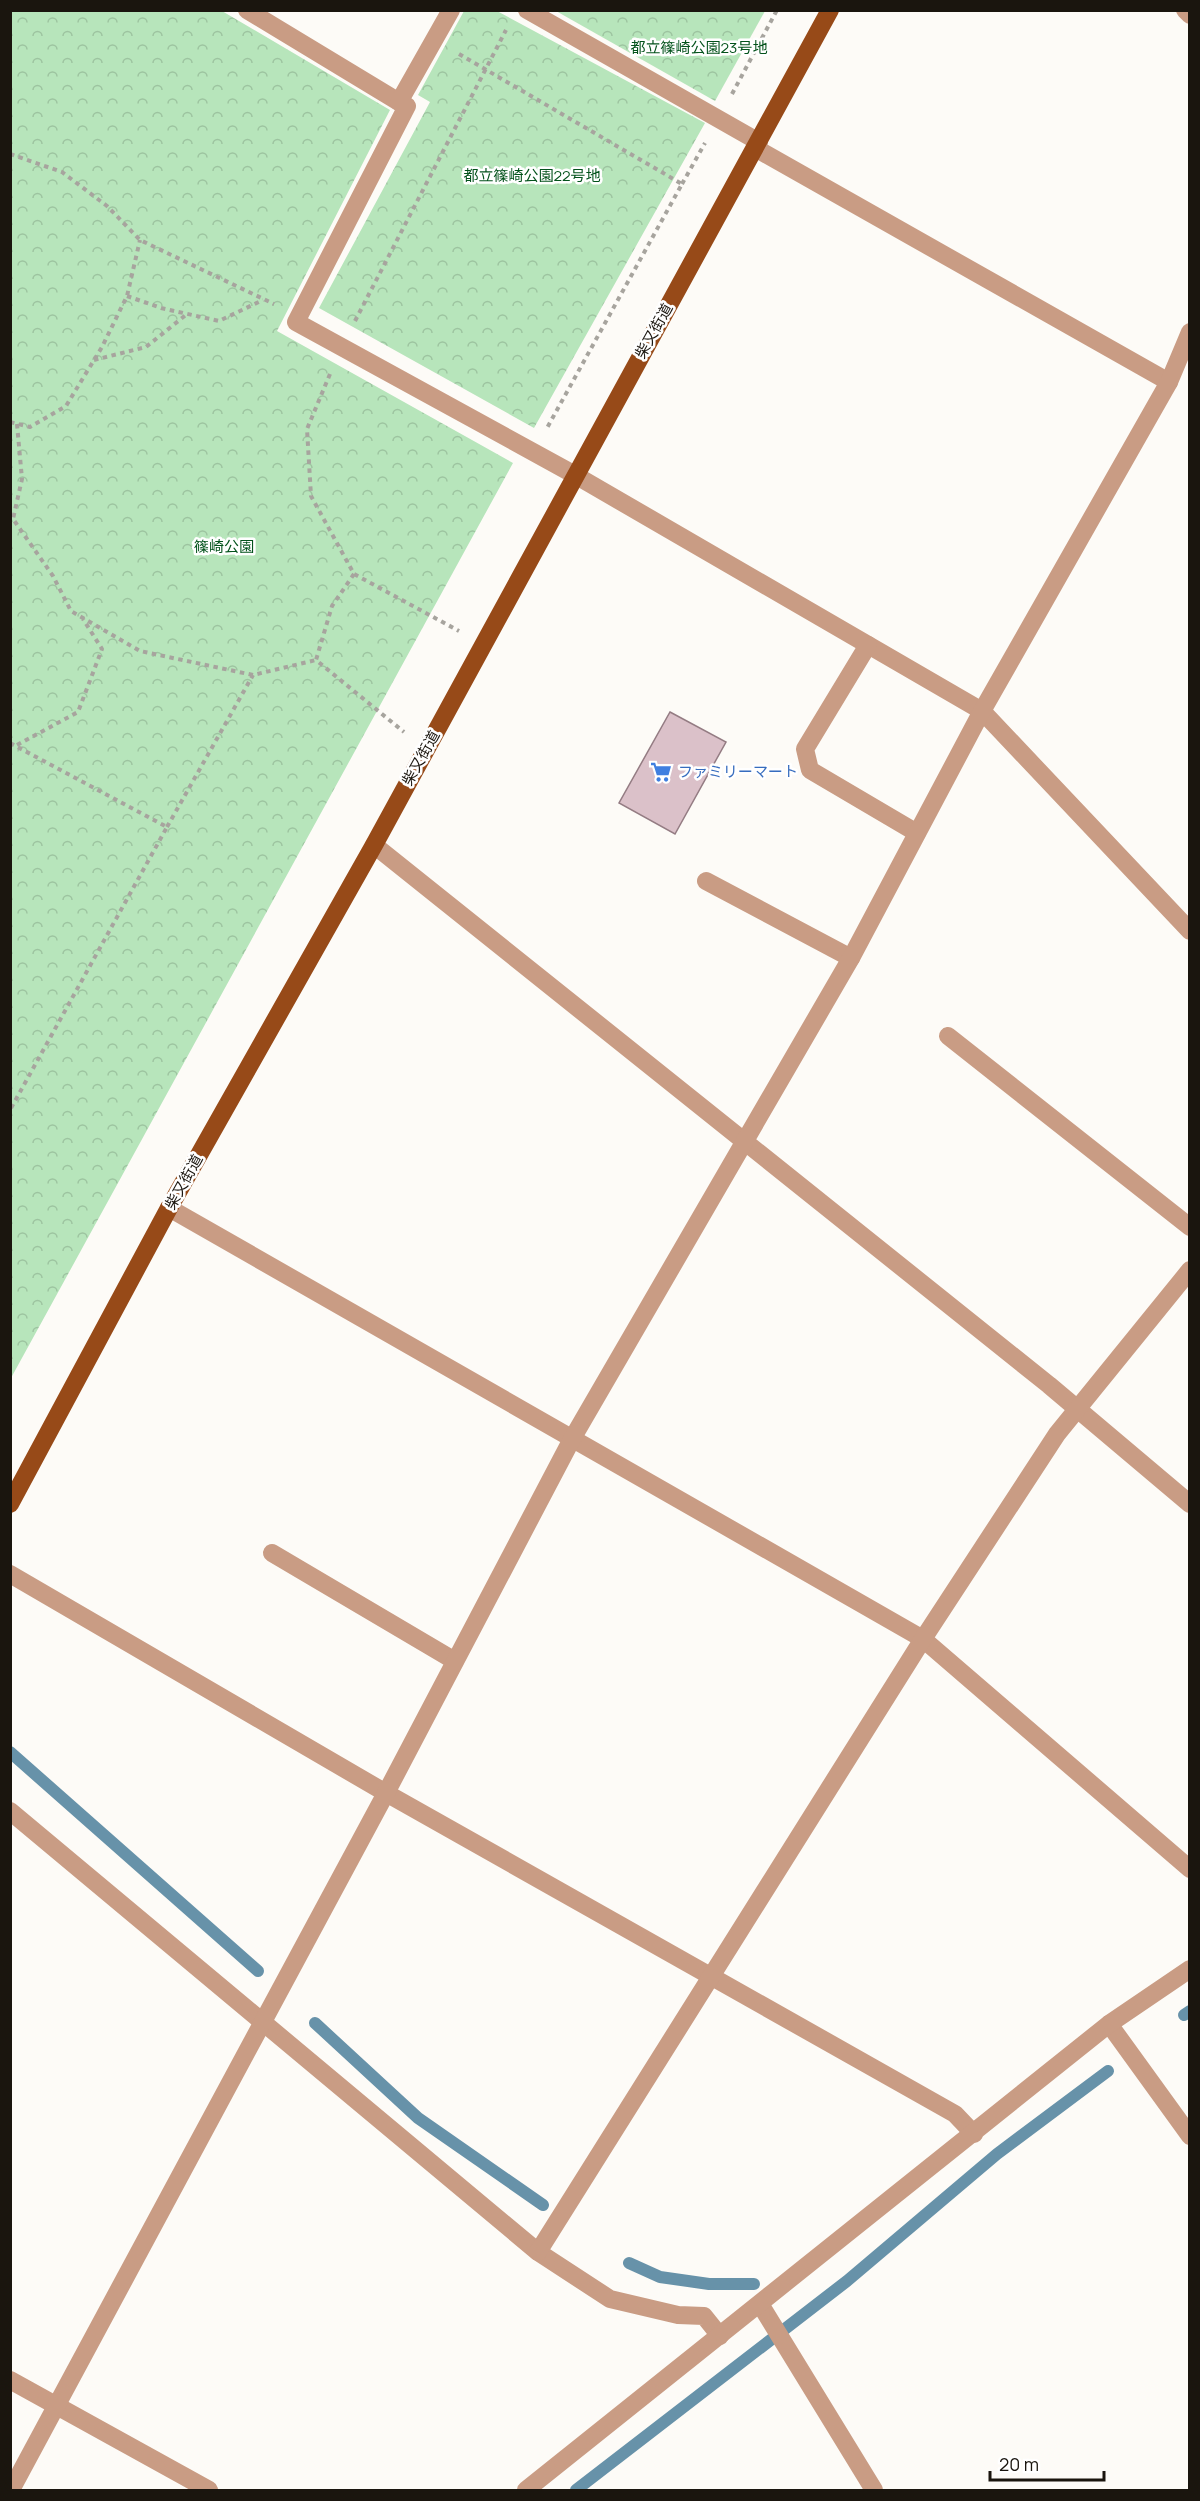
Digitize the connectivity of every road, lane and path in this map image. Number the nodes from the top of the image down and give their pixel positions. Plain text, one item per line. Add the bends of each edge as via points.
1 (247, 10) edge
2 (451, 10) edge
3 (527, 10) edge
4 (777, 10) edge
5 (830, 10) edge
6 (1185, 10) edge
7 (1190, 15) edge
8 (511, 20) dead end
9 (434, 40) junction
10 (486, 70) junction
11 (399, 102) junction
12 (718, 119) junction
13 (757, 145) junction
14 (10, 153) edge
15 (681, 184) junction
16 (140, 240) junction
17 (127, 296) junction
18 (264, 300) junction
19 (187, 314) junction
20 (300, 314) junction
21 (1190, 332) edge
22 (342, 347) junction
23 (94, 360) junction
24 (1169, 382) junction
25 (10, 422) edge
26 (17, 424) junction
27 (533, 452) junction
28 (575, 474) junction
29 (354, 574) junction
30 (83, 618) junction
31 (483, 644) junction
32 (868, 645) junction
33 (316, 660) junction
34 (254, 675) junction
35 (982, 711) junction
36 (10, 743) edge
37 (16, 746) junction
38 (426, 749) junction
39 (167, 827) junction
40 (917, 833) junction
41 (374, 845) junction
42 (706, 881) dead end
43 (1190, 932) edge
44 (851, 958) junction
45 (948, 1036) dead end
46 (10, 1110) edge
47 (745, 1140) junction
48 (169, 1208) junction
49 (1190, 1227) edge
50 (1190, 1270) edge
51 (1076, 1408) junction
52 (572, 1438) junction
53 (10, 1504) edge
54 (1190, 1504) edge
55 (272, 1553) dead end
56 (10, 1574) edge
57 (923, 1639) junction
58 (455, 1661) junction
59 (386, 1793) junction
60 (10, 1811) edge
61 (1190, 1869) edge
62 (1190, 1968) edge
63 (713, 1976) junction
64 (263, 2021) junction
65 (1109, 2024) junction
66 (974, 2134) junction
67 (1190, 2136) edge
68 (538, 2252) junction
69 (760, 2304) junction
70 (720, 2336) junction
71 (10, 2380) edge
72 (56, 2405) junction
73 (11, 2490) edge
74 (209, 2490) edge
75 (526, 2490) edge
76 (874, 2490) edge

1 - 11 street
2 - 9 street
3 - 12 street
4 - 12 path
5 - 13 main road, 柴又街道
6 - 7 street
8 - 10 path
9 - 10 path
9 - 11 street
10 - 15 path
10 - 22 path
11 - 20 street via 407,106
12 - 13 street
12 - 15 path
13 - 24 street
13 - 28 main road, 柴又街道
14 - 16 path via 62,172 107,206
15 - 27 path
16 - 17 path
16 - 18 path
17 - 19 path
17 - 23 path
18 - 19 path via 219,321
18 - 20 path
19 - 23 path via 146,347
20 - 22 street via 296,322
21 - 24 street
22 - 27 street
22 - 29 path via 308,429 311,496
23 - 26 path via 66,406 30,427
24 - 35 street
25 - 26 path
26 - 30 path via 22,479 13,519 53,576 71,611
27 - 28 street
28 - 31 main road, 柴又街道
28 - 32 street
29 - 31 path
29 - 33 path via 332,606
30 - 34 path via 140,651
30 - 37 path via 102,650 78,712
31 - 38 main road, 柴又街道
32 - 35 street
32 - 40 street via 805,749 810,770
33 - 34 path
33 - 38 path
34 - 39 path
35 - 40 street
35 - 43 street
36 - 37 path
37 - 39 path
38 - 41 main road, 柴又街道
39 - 46 path
40 - 44 street
41 - 47 street
41 - 48 main road, 柴又街道
42 - 44 street
44 - 47 street
45 - 49 street
47 - 51 street
47 - 52 street
48 - 52 street
48 - 53 main road, 柴又街道
50 - 51 street
51 - 54 street
51 - 57 street
52 - 57 street
52 - 58 street
55 - 58 street
56 - 59 street
57 - 61 street
57 - 63 street
58 - 59 street
59 - 63 street
59 - 64 street
60 - 64 street
62 - 65 street
63 - 66 street via 956,2114
63 - 68 street
64 - 68 street
64 - 72 street
65 - 66 street
65 - 67 street
66 - 69 street
68 - 70 street via 610,2299 678,2315 704,2316
69 - 70 street
69 - 76 street
70 - 75 street
71 - 72 street
72 - 73 street
72 - 74 street

